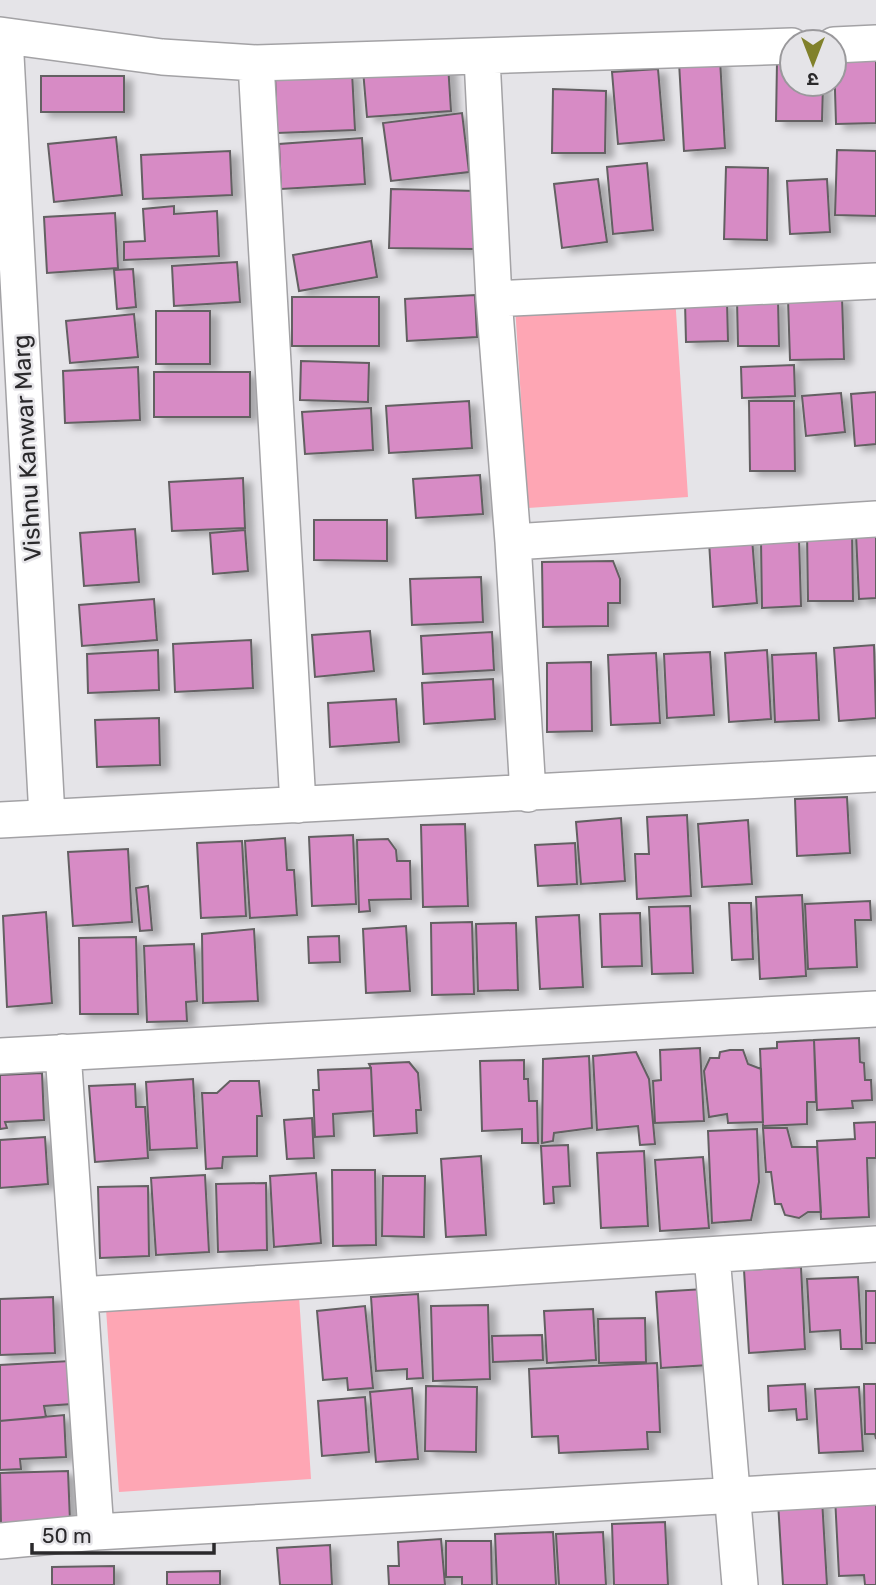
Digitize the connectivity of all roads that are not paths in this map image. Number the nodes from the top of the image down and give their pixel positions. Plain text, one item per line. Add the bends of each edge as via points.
1 (3, 36) edge
2 (876, 43) edge
3 (848, 44) edge
4 (778, 47) edge
5 (482, 58) junction
6 (256, 64) junction
7 (876, 281) edge
8 (494, 299) junction
9 (876, 519) edge
10 (513, 541) junction
11 (876, 774) edge
12 (528, 794) junction
13 (298, 805) junction
14 (47, 817) junction
15 (0, 820) edge
16 (876, 1009) edge
17 (63, 1052) junction
18 (0, 1056) edge
19 (876, 1244) edge
20 (712, 1256) junction
21 (80, 1295) junction
22 (876, 1487) edge
23 (732, 1496) junction
24 (96, 1532) junction
25 (0, 1541) edge
26 (740, 1585) edge

1 - 6 street
1 - 14 street, Vishnu Kanwar Marg
2 - 3 street
4 - 5 street
5 - 6 street
5 - 8 street
6 - 13 street
7 - 8 street
8 - 10 street
9 - 10 street
10 - 12 street
11 - 12 street
12 - 13 street
13 - 14 street
14 - 15 street
16 - 17 street
17 - 18 street
17 - 21 street
19 - 20 street
20 - 21 street
20 - 23 street
21 - 24 street
22 - 23 street
23 - 24 street
23 - 26 street
24 - 25 street

